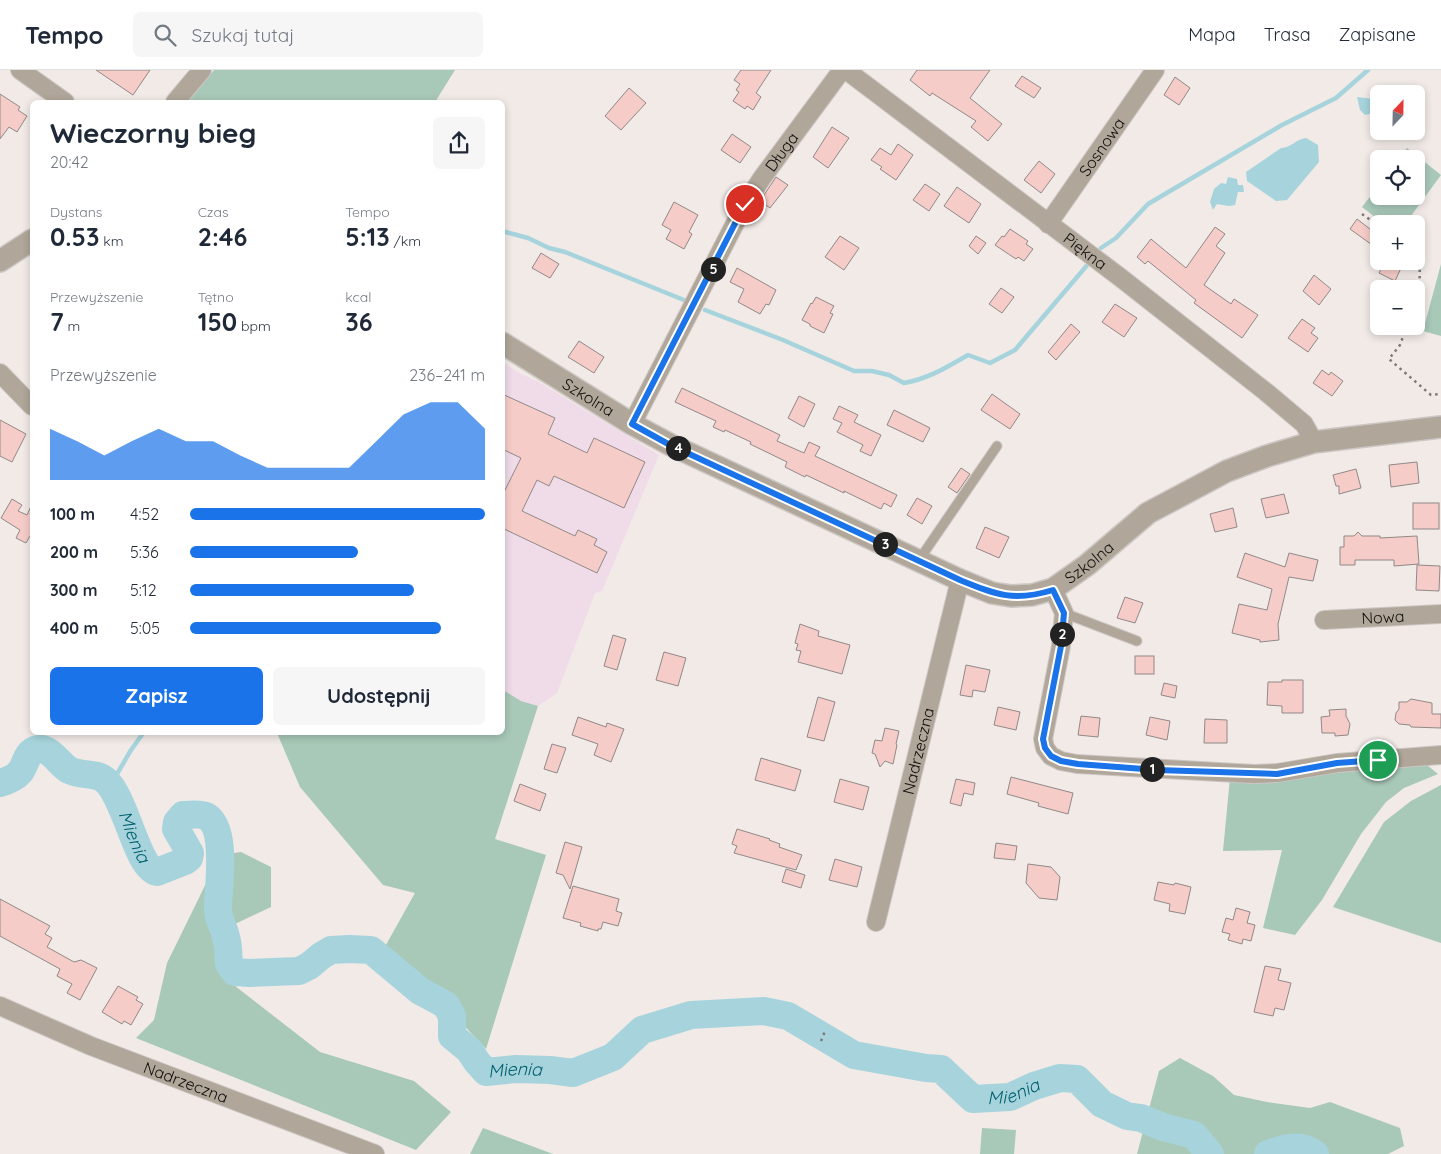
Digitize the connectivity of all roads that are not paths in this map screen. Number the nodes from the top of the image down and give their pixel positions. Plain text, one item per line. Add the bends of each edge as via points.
1 (20, 70) edge
2 (202, 70) edge
3 (842, 70) edge
4 (846, 70) edge
5 (1155, 70) edge
6 (63, 100) edge
7 (177, 100) edge
8 (1048, 224) junction
9 (30, 241) edge
10 (0, 260) edge
11 (505, 345) edge
12 (0, 373) edge
13 (30, 404) edge
14 (632, 424) junction
15 (1441, 428) edge
16 (1314, 442) junction
17 (997, 446) dead end
18 (919, 560) junction
19 (960, 580) junction
20 (1053, 590) junction
21 (1064, 613) junction
22 (1441, 614) edge
23 (1324, 620) dead end
24 (1137, 641) dead end
25 (1441, 755) edge
26 (876, 922) dead end
27 (0, 1006) edge
28 (376, 1154) edge

1 - 6 street
2 - 7 street
3 - 14 street, Długa via 745,204
4 - 8 street, Piękna
5 - 8 street, Sosnowa
8 - 16 street, Piękna via 1274,399 1304,424
9 - 10 street
11 - 14 street, Szkolna
12 - 13 street
14 - 18 street, Szkolna via 670,445
15 - 16 street, Szkolna
16 - 20 street, Szkolna via 1227,471 1163,504
17 - 18 lane
18 - 19 street, Szkolna
19 - 20 street, Szkolna via 992,593 1011,596 1032,596
19 - 26 street, Nadrzeczna
20 - 21 street
21 - 24 lane
21 - 25 street via 1043,739 1051,756 1061,761 1157,770 1277,774 1337,763
22 - 23 street, Nowa
27 - 28 street, Nadrzeczna via 91,1046

